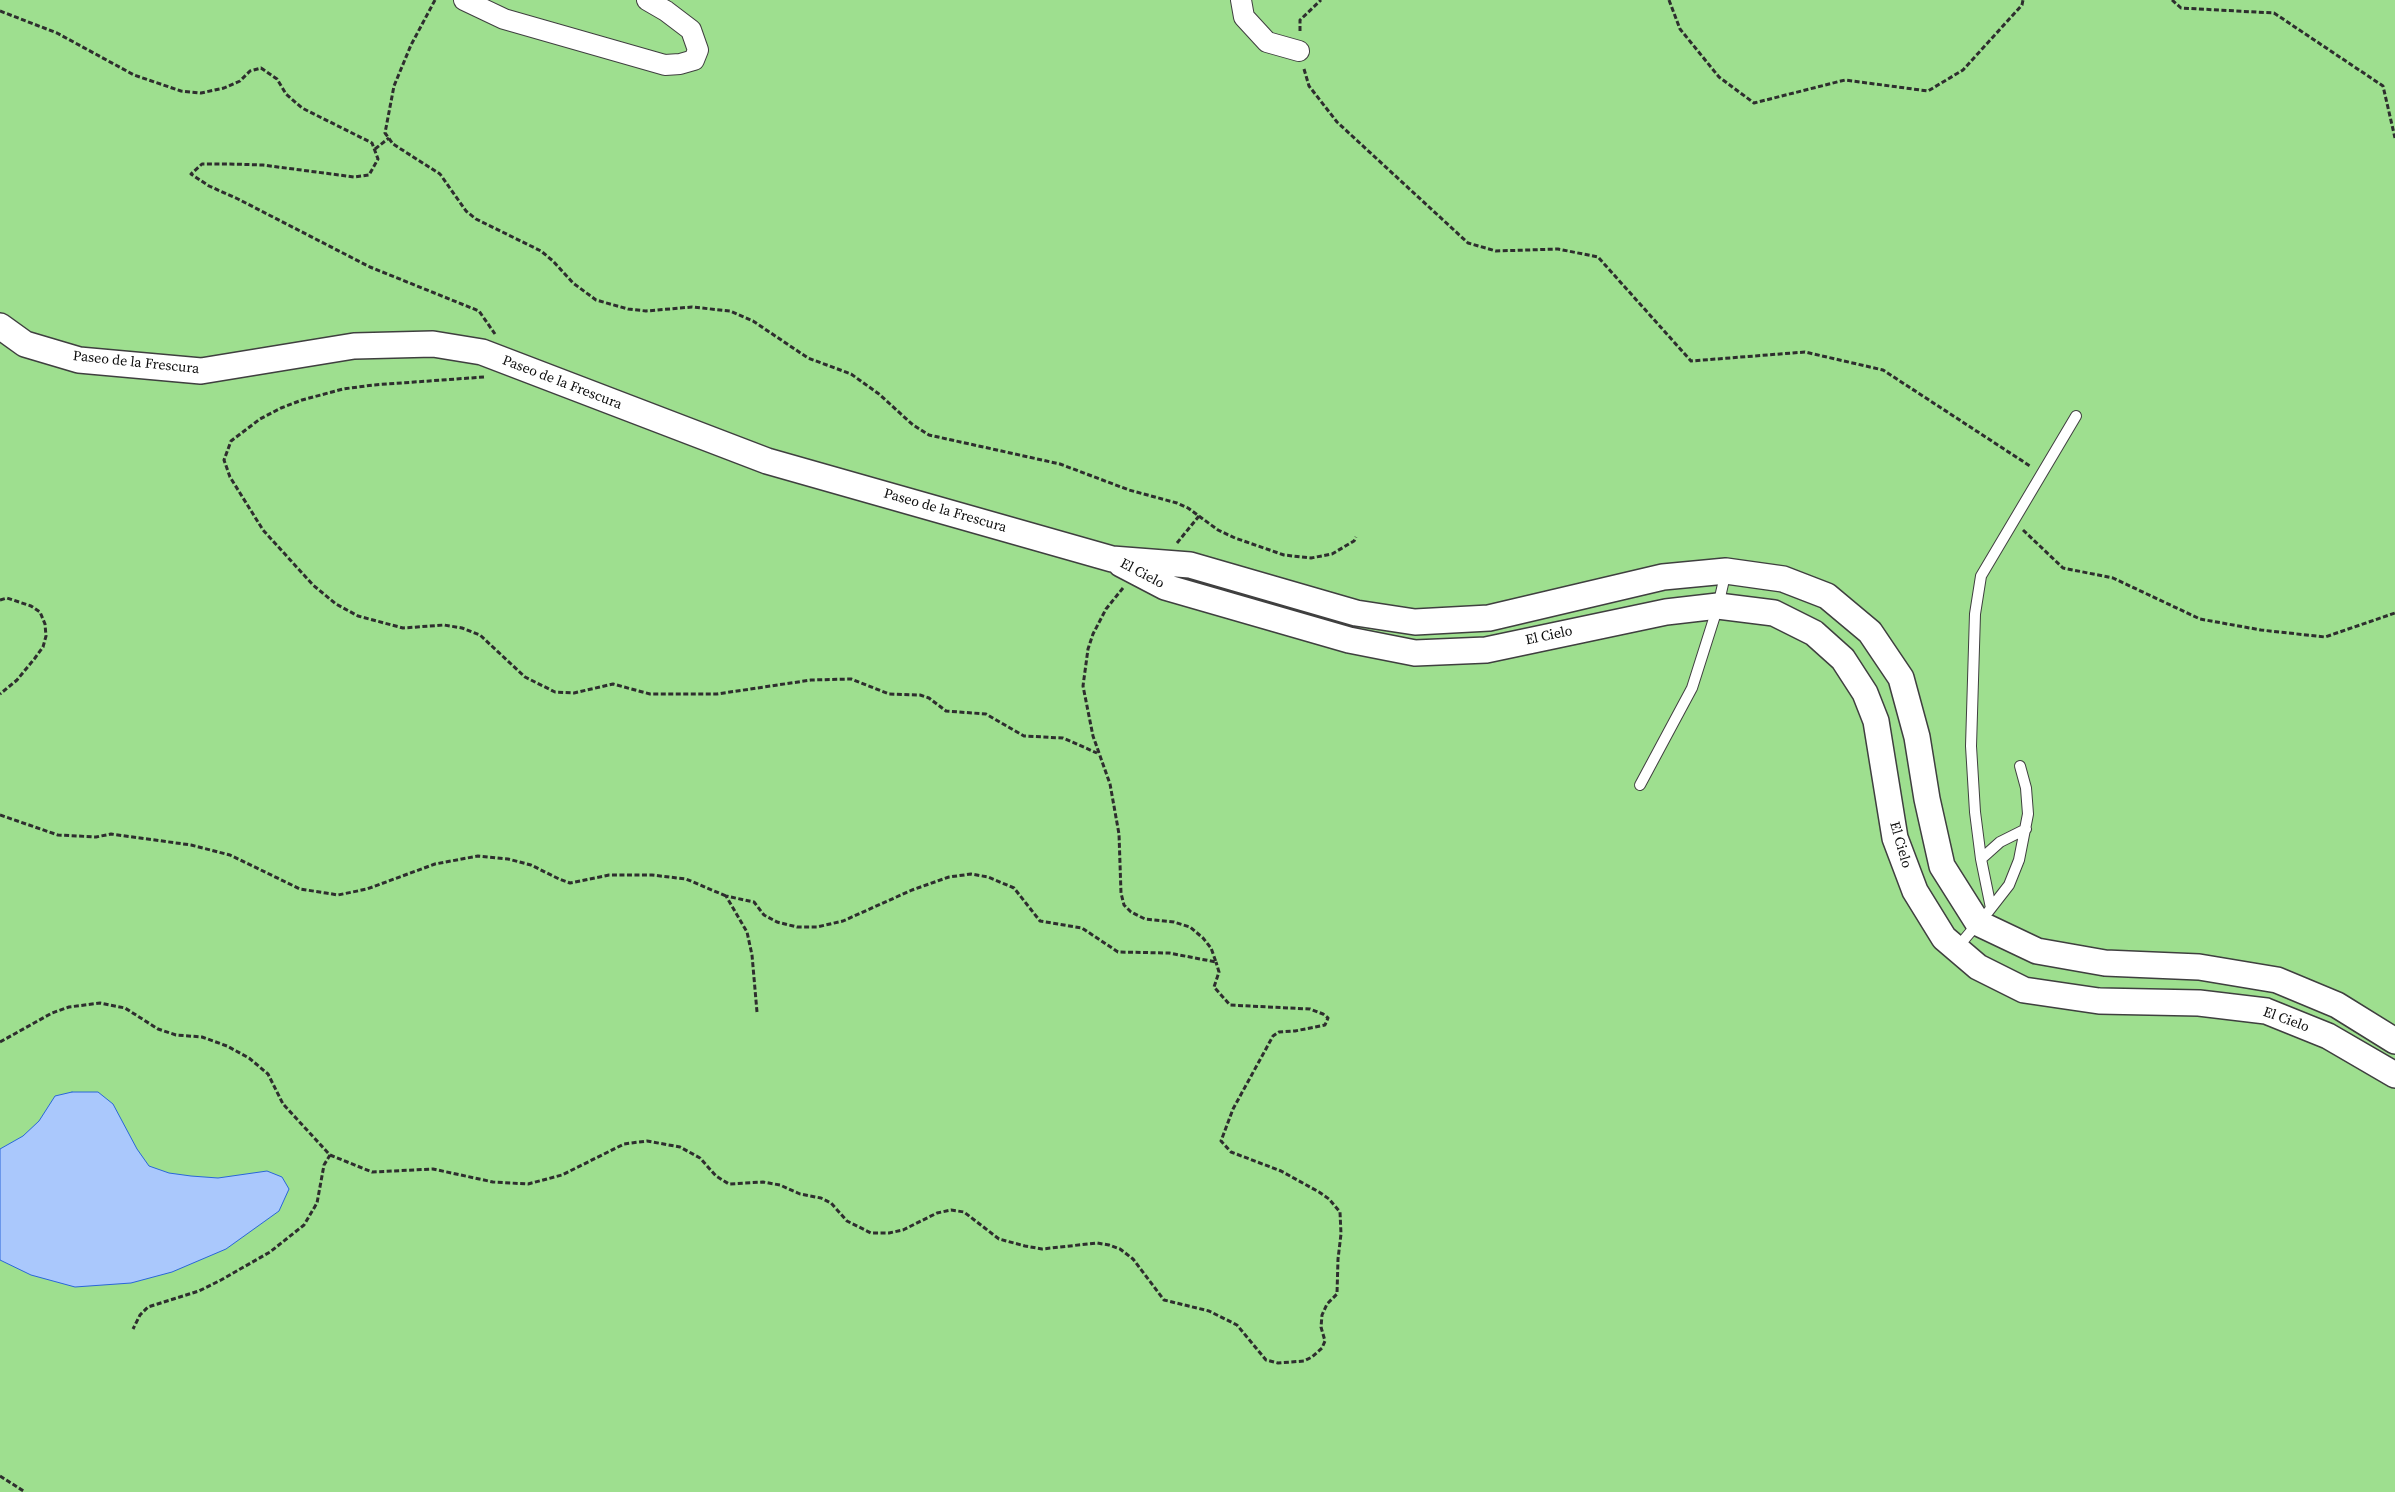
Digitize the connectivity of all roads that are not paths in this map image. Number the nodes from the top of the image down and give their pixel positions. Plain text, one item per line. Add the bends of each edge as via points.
1 (464, 0) edge
2 (647, 0) edge
3 (1242, 0) edge
4 (1299, 51) road end
5 (0, 326) edge
6 (2076, 416) dead end
7 (1112, 559) joint
8 (1151, 569) junction
9 (1726, 571) junction
10 (1718, 606) junction
11 (2020, 766) dead end
12 (1640, 785) dead end
13 (2026, 829) junction
14 (1980, 859) junction
15 (1985, 916) junction
16 (1957, 949) junction
17 (2395, 1041) edge
18 (2395, 1075) edge

1 - 2 street via 504,19 664,65 694,60 698,50 691,30
3 - 4 street via 1244,16 1267,42
5 - 7 street, Paseo de la Frescura via 25,344 80,360 201,371 354,346 433,344 482,352 767,461
6 - 14 lane via 1981,576 1975,614 1971,746
7 - 8 street, El Cielo
8 - 9 street, El Cielo via 1190,565 1356,613 1415,622 1489,618 1663,577
8 - 10 street, El Cielo via 1165,587 1349,640 1415,653 1486,650 1666,612
9 - 10 lane
9 - 15 street, El Cielo via 1783,579 1827,596 1870,632 1901,678 1917,737 1942,866
10 - 12 lane via 1692,688
10 - 16 street, El Cielo via 1774,613 1814,633 1843,659 1865,693 1876,721 1895,838 1915,891 1944,938
11 - 13 lane via 2026,788
13 - 14 lane via 2000,842
13 - 15 lane via 2009,884
14 - 15 lane
15 - 16 lane
15 - 17 street via 2037,952 2105,963 2199,967 2277,980 2337,1005
16 - 18 street, El Cielo via 1978,967 2024,990 2098,1001 2199,1003 2266,1011 2328,1036

